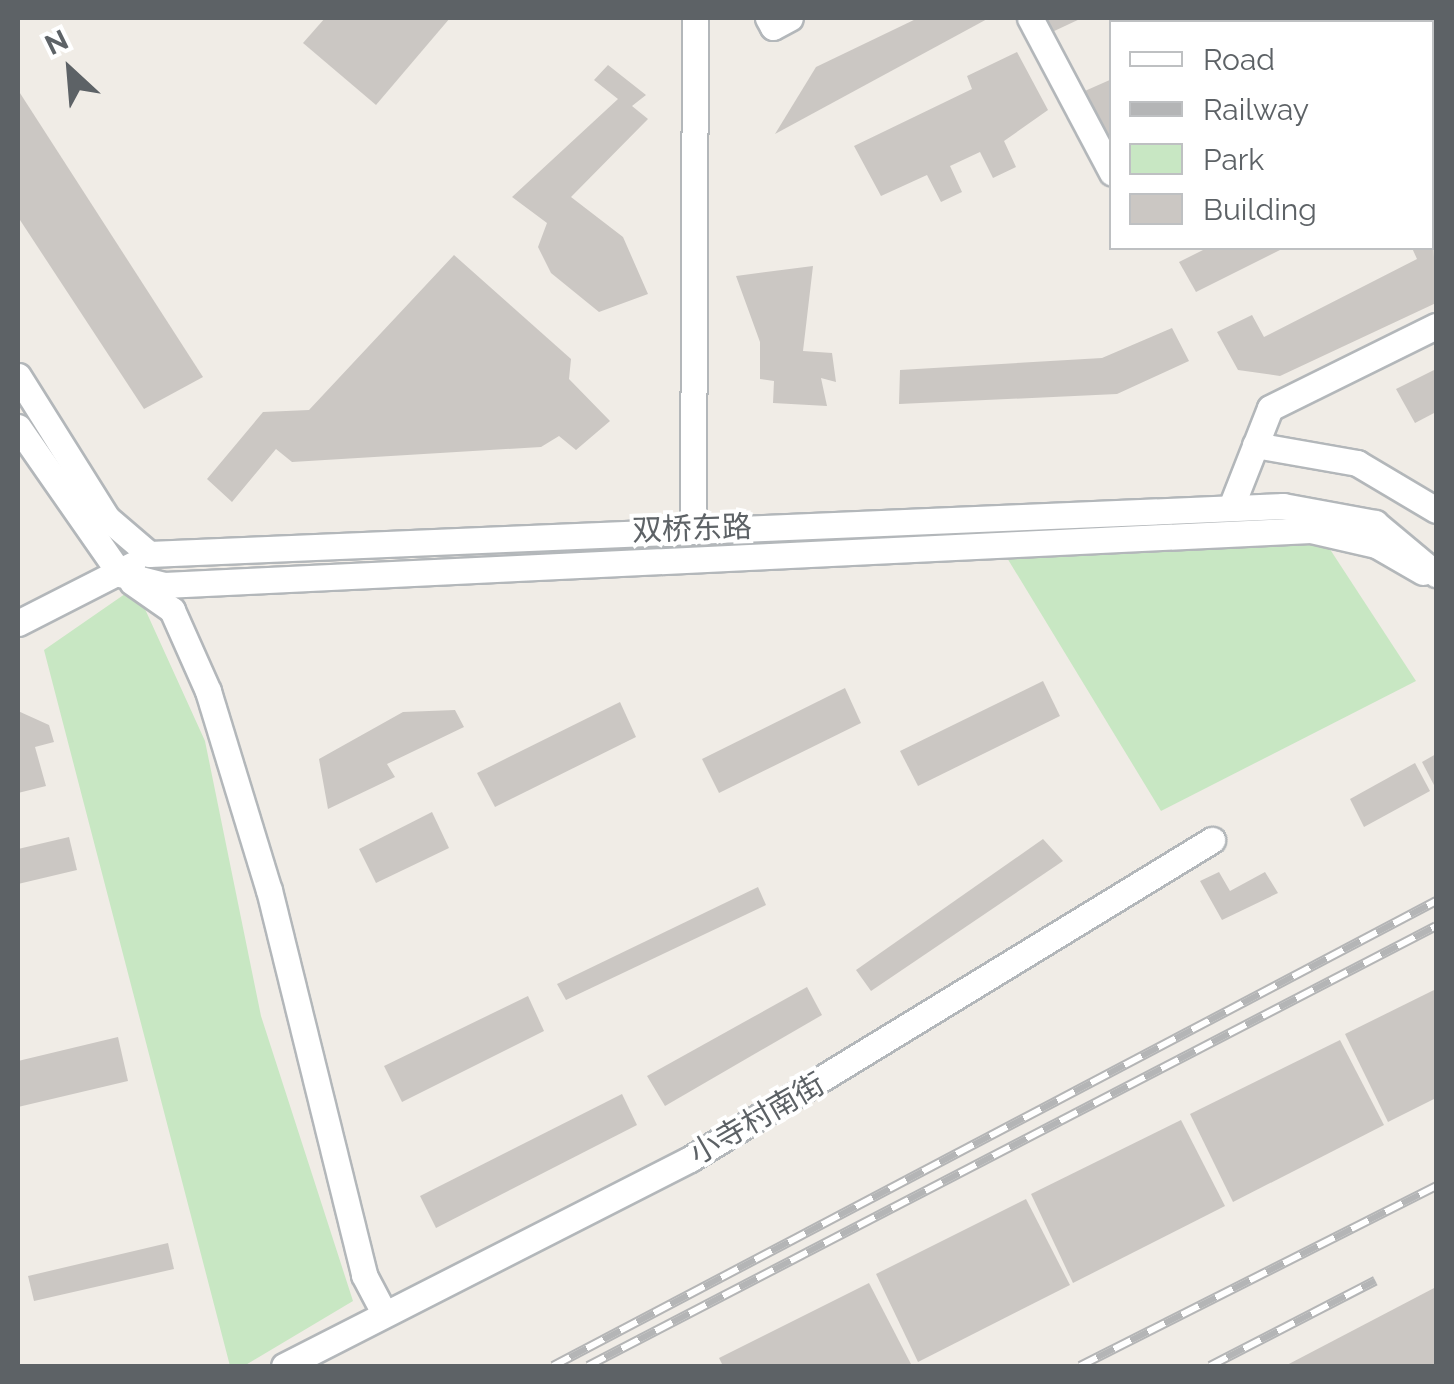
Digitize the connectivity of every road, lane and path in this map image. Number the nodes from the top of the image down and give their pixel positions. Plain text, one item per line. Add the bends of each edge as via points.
1 (695, 18) edge
2 (768, 18) edge
3 (790, 18) edge
4 (1030, 18) edge
5 (1109, 167) edge
6 (1436, 326) edge
7 (18, 376) edge
8 (18, 426) edge
9 (1254, 445) junction
10 (1232, 508) junction
11 (1436, 510) edge
12 (693, 529) junction
13 (149, 554) junction
14 (120, 574) junction
15 (1436, 577) edge
16 (18, 623) edge
17 (1212, 840) dead end
18 (384, 1313) junction
19 (284, 1366) edge

1 - 12 street
2 - 3 street via 772,28
4 - 5 street
6 - 9 street via 1270,408
7 - 13 street via 107,518
8 - 14 street
9 - 10 street
9 - 11 street via 1357,464
10 - 12 street, 双桥东路
10 - 15 street, 双桥东路 via 1324,509 1375,523
12 - 13 street, 双桥东路
13 - 14 street
14 - 15 street, 双桥东路 via 164,585 1311,530 1376,545
14 - 16 street
14 - 18 street via 172,610 208,691 269,890 364,1276
17 - 18 street, 小寺村南街 via 690,1160
18 - 19 street, 小寺村南街

